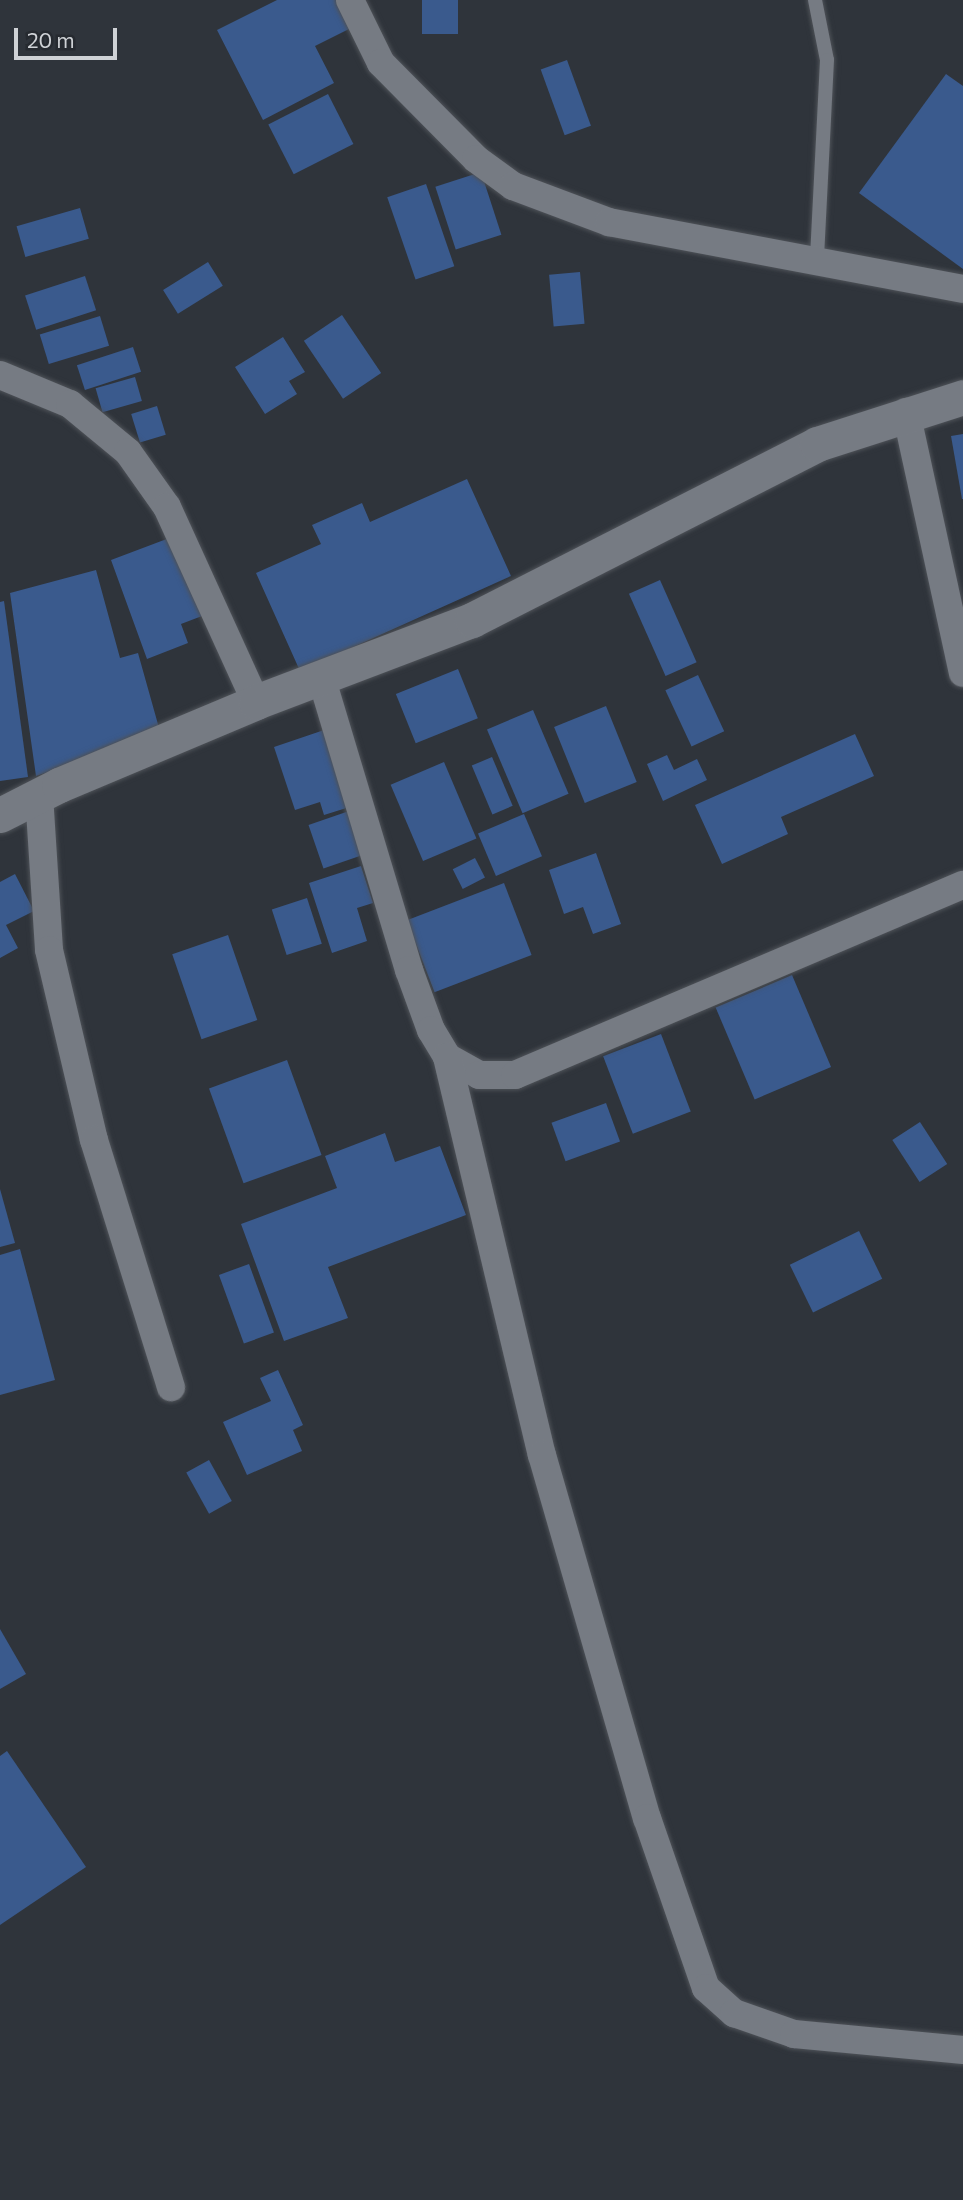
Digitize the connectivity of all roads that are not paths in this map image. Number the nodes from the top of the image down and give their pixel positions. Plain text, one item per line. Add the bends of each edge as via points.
1 (350, 0) edge
2 (815, 0) edge
3 (817, 258) junction
4 (963, 289) edge
5 (0, 375) edge
6 (963, 397) edge
7 (906, 412) junction
8 (963, 673) edge
9 (322, 680) junction
10 (257, 702) junction
11 (39, 795) junction
12 (0, 815) edge
13 (963, 885) edge
14 (447, 1057) junction
15 (171, 1387) dead end
16 (963, 2050) edge

1 - 3 street via 381,63 476,159 513,186 609,222
2 - 3 lane via 827,60
3 - 4 street
5 - 10 street via 70,404 128,452 167,507
6 - 7 street
7 - 8 street
7 - 9 street via 817,444 472,620
9 - 10 street
9 - 14 street via 408,970 431,1030
10 - 11 street
11 - 12 street
11 - 15 street via 49,950 94,1140
13 - 14 street via 515,1075 479,1075
14 - 16 street via 542,1455 647,1818 706,1988 733,2013 794,2034

